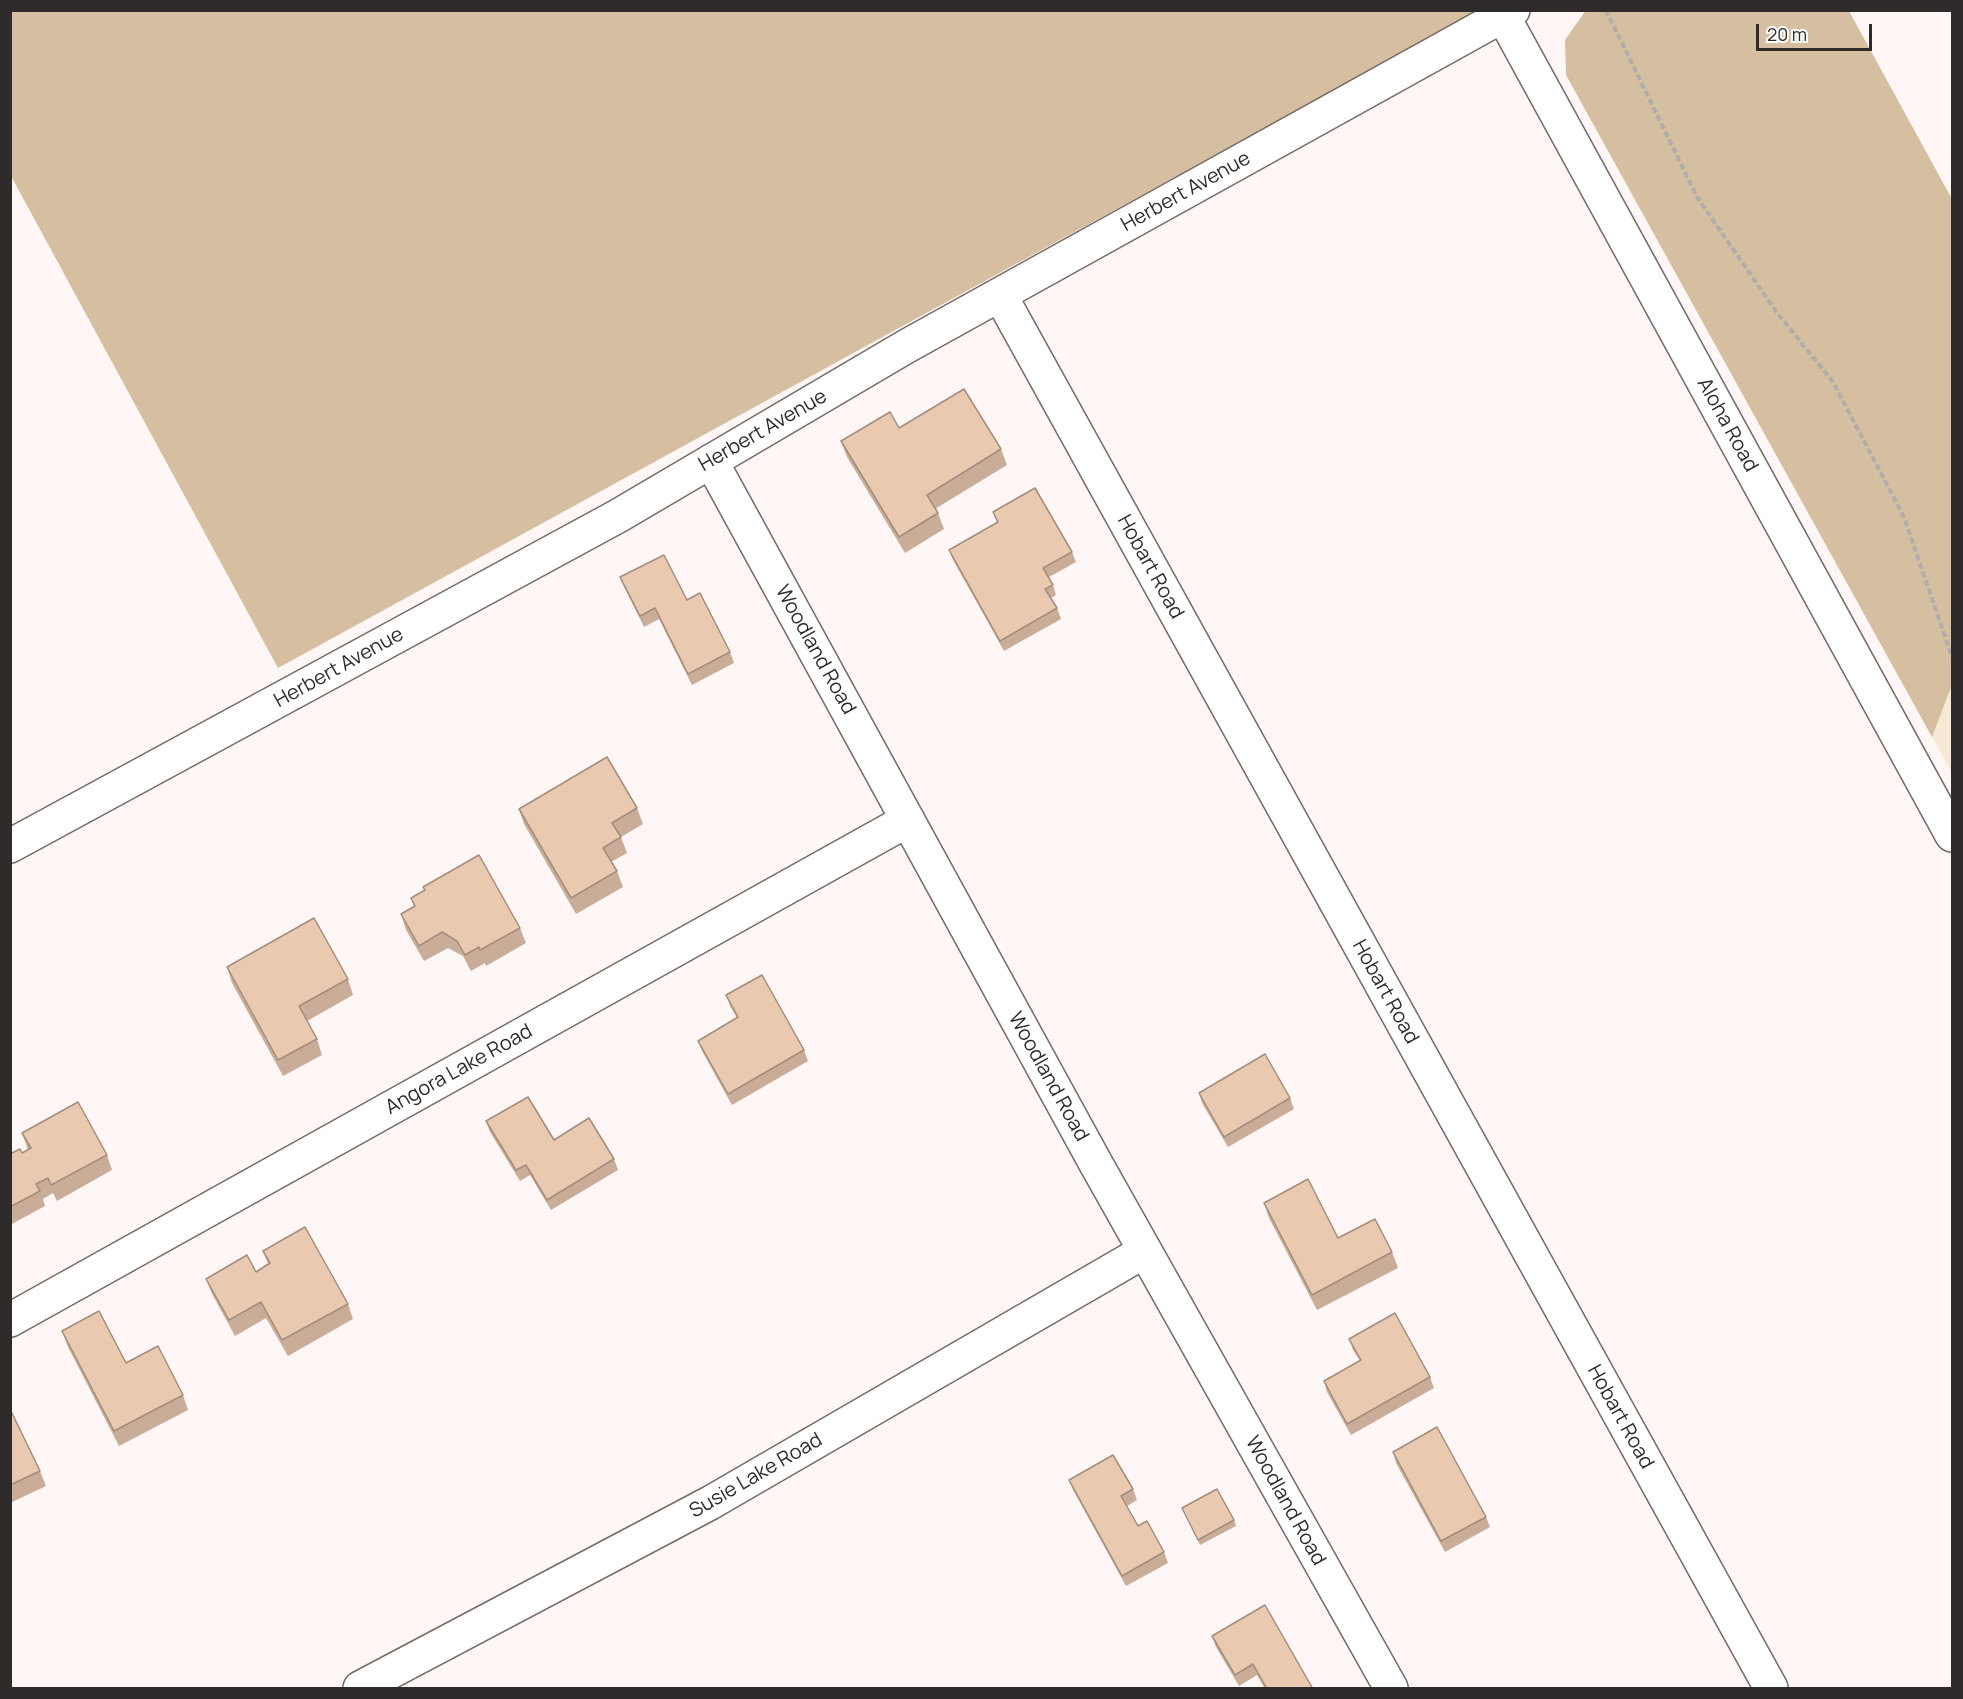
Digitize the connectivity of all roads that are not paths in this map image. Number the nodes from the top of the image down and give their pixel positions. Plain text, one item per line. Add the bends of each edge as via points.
1 (1508, 13) edge
2 (1000, 295) junction
3 (711, 461) junction
4 (908, 820) junction
5 (1953, 834) edge
6 (10, 846) edge
7 (1145, 1251) junction
8 (10, 1320) edge
9 (360, 1689) edge
10 (1391, 1689) edge
11 (1771, 1689) edge

1 - 2 street, Herbert Avenue
1 - 5 street, Aloha Road
2 - 3 street, Herbert Avenue
2 - 11 street, Hobart Road
3 - 4 street, Woodland Road
3 - 6 street, Herbert Avenue via 608,521
4 - 7 street, Woodland Road
4 - 8 street, Angora Lake Road
7 - 9 street, Susie Lake Road via 710,1503
7 - 10 street, Woodland Road

